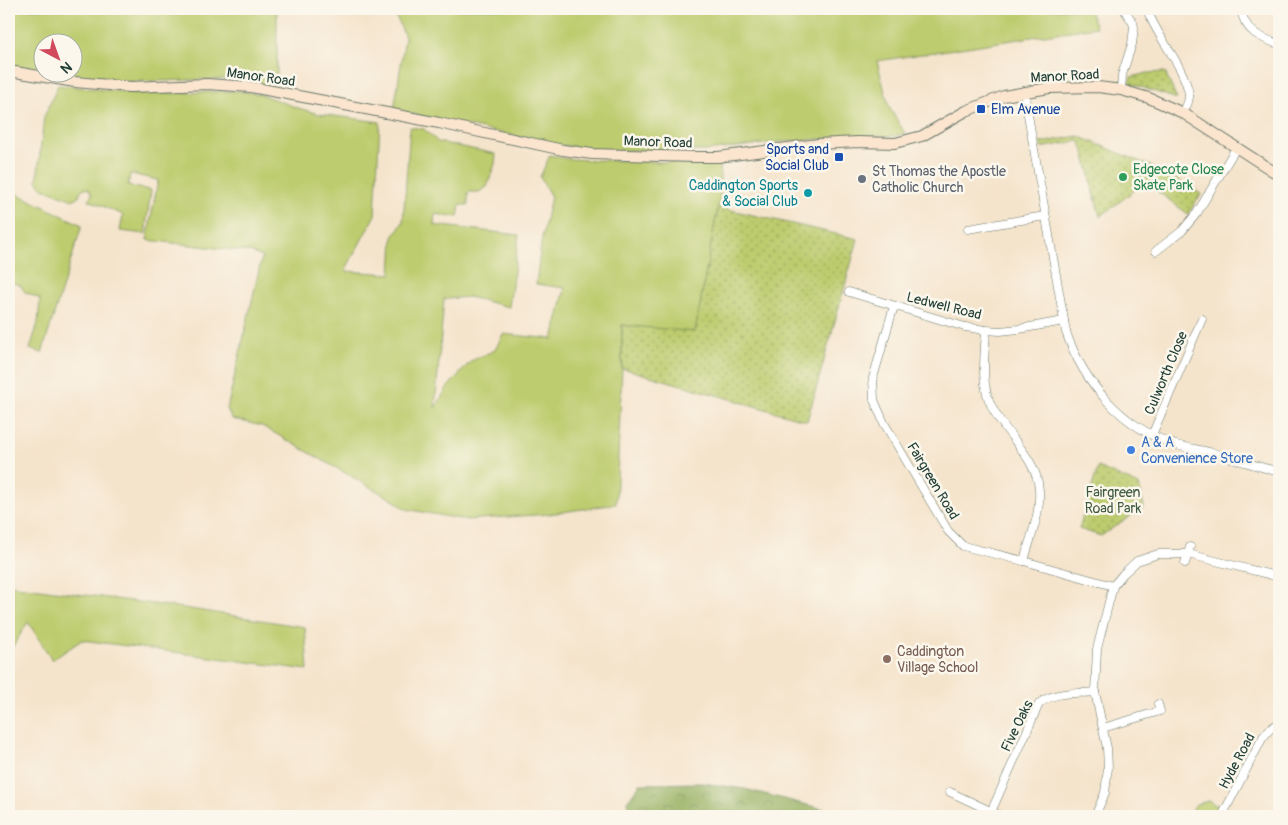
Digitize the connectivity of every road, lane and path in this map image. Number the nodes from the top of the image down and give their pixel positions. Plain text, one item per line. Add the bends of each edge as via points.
1 (1124, 9) edge
2 (1147, 9) edge
3 (1241, 9) edge
4 (1279, 44) edge
5 (9, 71) edge
6 (1121, 90) junction
7 (1024, 92) junction
8 (1183, 113) junction
9 (1236, 148) junction
10 (1279, 175) edge
11 (1045, 216) junction
12 (968, 229) dead end
13 (1156, 250) dead end
14 (849, 292) dead end
15 (894, 306) junction
16 (1202, 320) dead end
17 (1064, 321) junction
18 (986, 330) junction
19 (1152, 435) junction
20 (1279, 472) edge
21 (1189, 551) junction
22 (1024, 561) junction
23 (1185, 563) dead end
24 (1279, 578) edge
25 (1113, 586) junction
26 (1095, 692) junction
27 (1160, 710) dead end
28 (1279, 723) edge
29 (1103, 728) junction
30 (950, 792) dead end
31 (991, 812) junction
32 (1001, 816) edge
33 (1095, 816) edge
34 (1222, 816) edge

1 - 6 street via 1134,27
2 - 8 street via 1179,68 1189,94
3 - 4 street via 1250,30
5 - 7 street, Manor Road via 122,86 207,84 251,87 563,150 695,157 818,144 900,142 922,136 984,103
6 - 7 street, Manor Road via 1075,86
6 - 8 street, Manor Road
7 - 11 street
8 - 9 street, Manor Road
9 - 10 street, Manor Road
9 - 13 street via 1197,213 1182,231
11 - 12 street
11 - 17 street
14 - 15 street, Ledwell Road
15 - 18 street, Ledwell Road
15 - 22 street, Fairgreen Road via 873,378 874,400 884,423 948,531 963,546
16 - 19 street, Culworth Close
17 - 18 street, Ledwell Road via 1020,329
17 - 19 street via 1077,359 1095,387 1118,412
18 - 22 street via 984,382 990,404 1019,444 1039,488 1040,506
19 - 20 street
21 - 23 street
21 - 24 street
21 - 25 street via 1158,554 1137,561
22 - 25 street, Fairgreen Road
25 - 26 street via 1097,649
26 - 29 street
26 - 31 street, Five Oaks via 1053,696 1039,704
27 - 29 street
28 - 34 street, Hyde Road via 1263,736
29 - 33 street via 1108,768 1105,793
30 - 31 street
31 - 32 street

